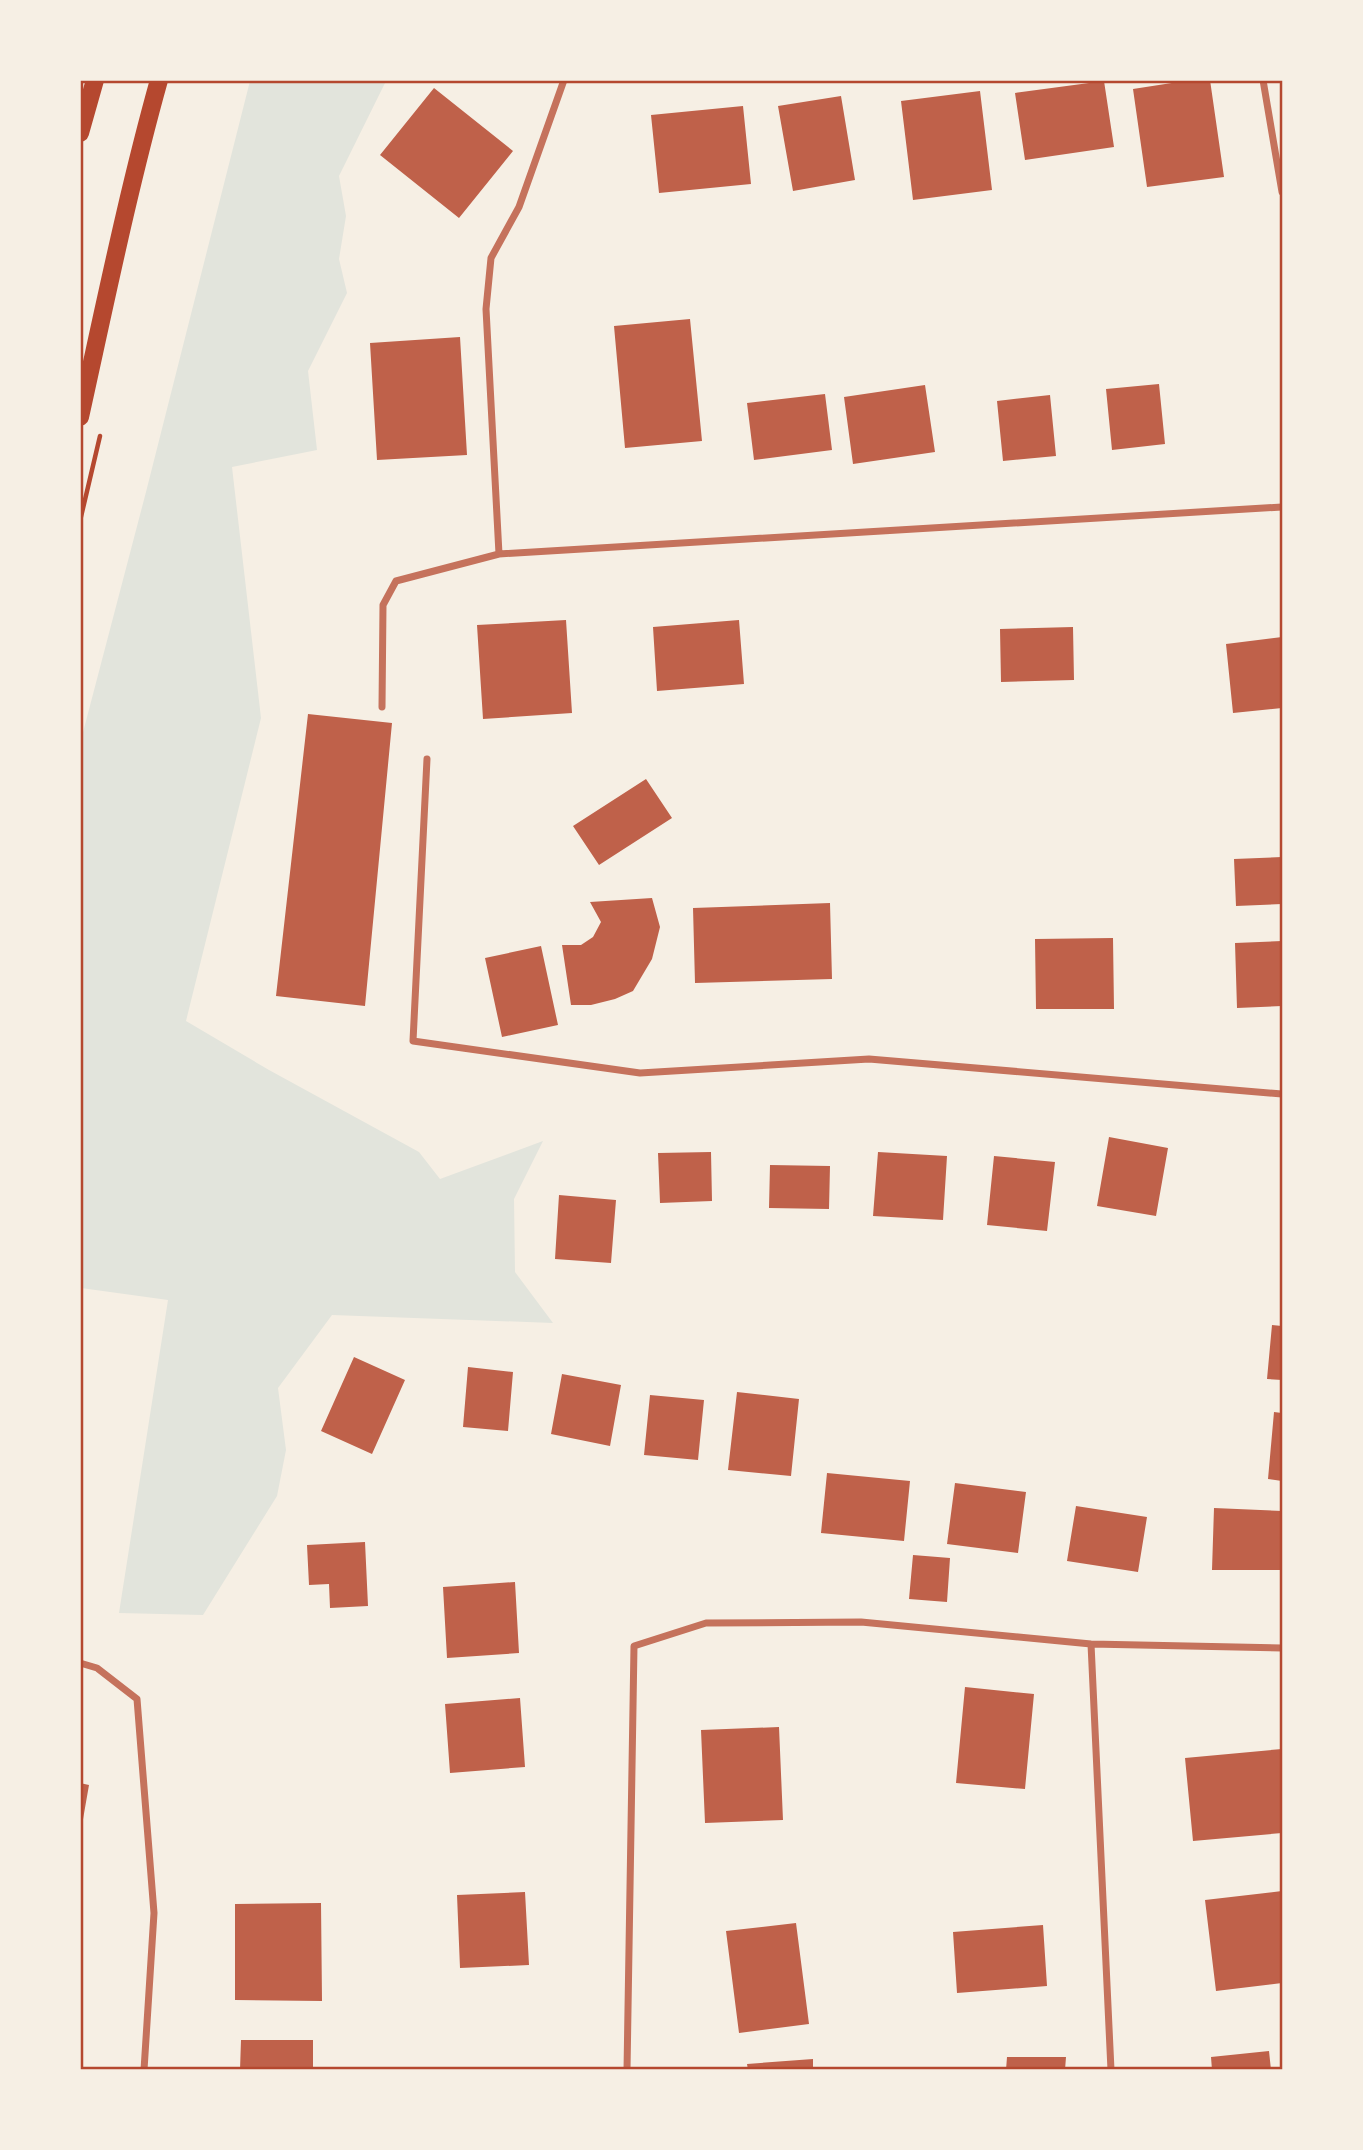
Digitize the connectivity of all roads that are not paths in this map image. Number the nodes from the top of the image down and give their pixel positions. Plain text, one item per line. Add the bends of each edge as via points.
1 (94, 80) edge
2 (159, 80) edge
3 (564, 80) edge
4 (1263, 80) edge
5 (80, 133) edge
6 (1283, 192) edge
7 (80, 417) edge
8 (1283, 506) edge
9 (499, 554) junction
10 (382, 707) dead end
11 (427, 759) dead end
12 (1283, 1094) edge
13 (1091, 1644) junction
14 (1283, 1648) edge
15 (80, 1663) edge
16 (145, 2070) edge
17 (627, 2070) edge
18 (1111, 2070) edge

1 - 5 main road
2 - 7 main road
3 - 9 street via 519,206 491,258 486,309
4 - 6 street
8 - 9 street
9 - 10 street via 396,581 383,605
11 - 12 street via 413,1041 639,1073 869,1059
13 - 14 street
13 - 17 street via 861,1622 706,1623 634,1646
13 - 18 street
15 - 16 street via 97,1668 137,1699 154,1913

